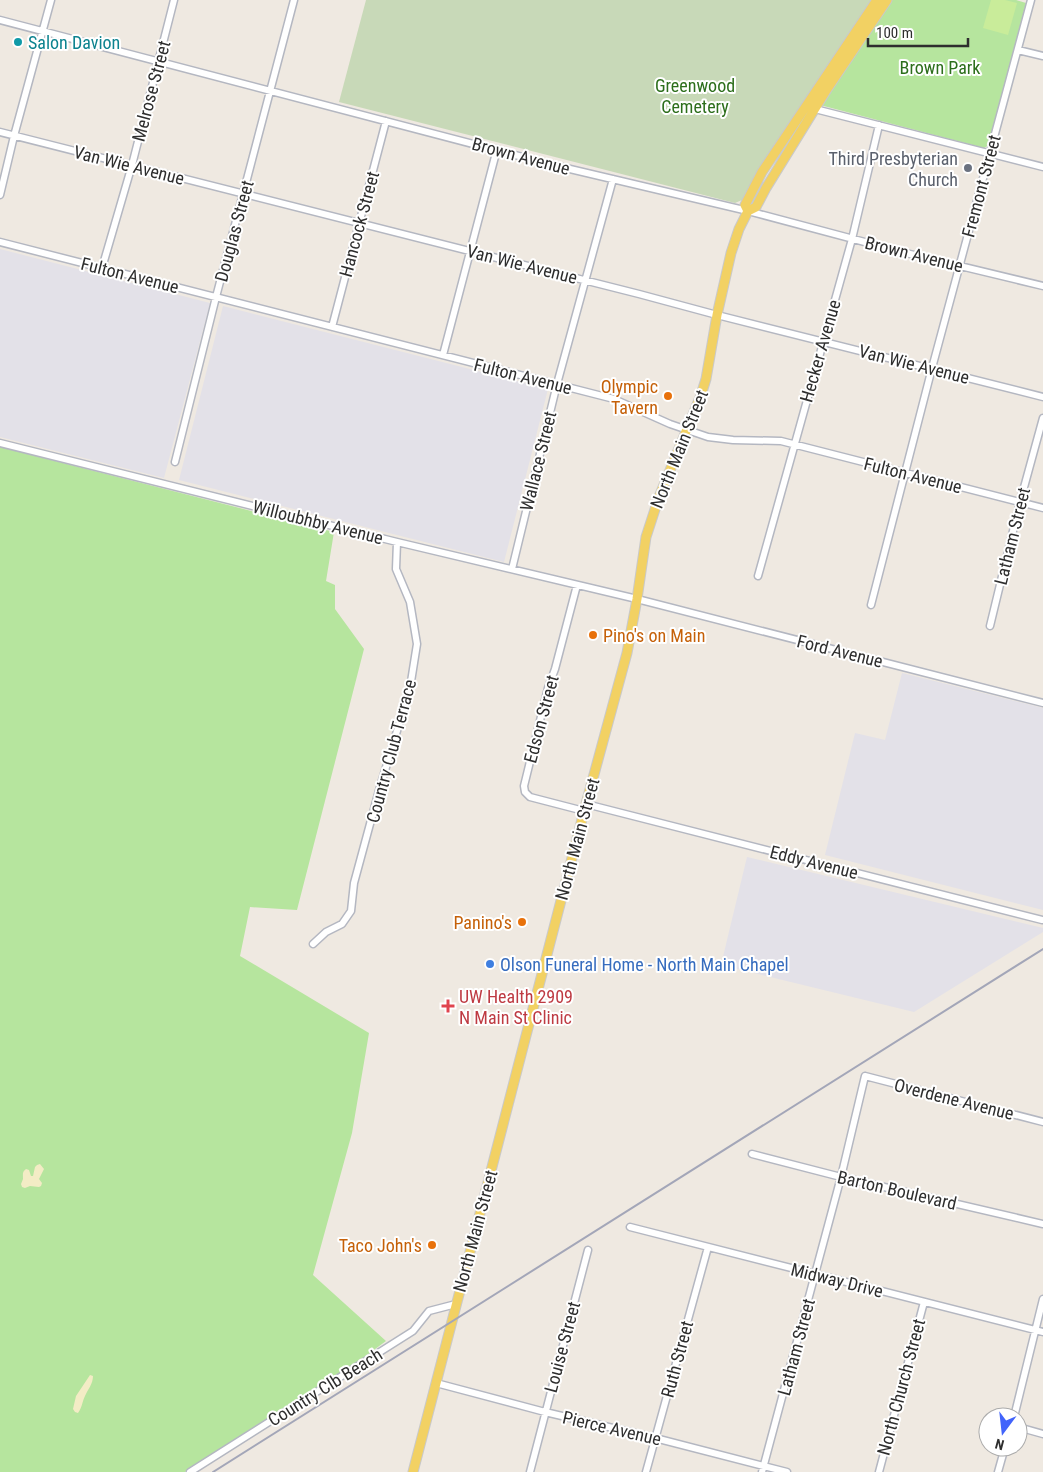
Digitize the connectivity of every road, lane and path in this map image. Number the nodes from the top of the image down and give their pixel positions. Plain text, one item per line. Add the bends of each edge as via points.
1 (51, 0) edge
2 (174, 0) edge
3 (294, 0) edge
4 (876, 0) edge
5 (887, 0) edge
6 (1031, 0) edge
7 (0, 20) edge
8 (43, 31) junction
9 (1018, 50) junction
10 (1043, 56) edge
11 (159, 61) junction
12 (270, 91) junction
13 (815, 109) junction
14 (386, 120) junction
15 (879, 125) junction
16 (0, 132) edge
17 (14, 136) junction
18 (497, 149) junction
19 (989, 154) junction
20 (132, 165) junction
21 (1043, 167) edge
22 (613, 179) junction
23 (244, 194) junction
24 (0, 195) edge
25 (748, 212) junction
26 (359, 223) junction
27 (852, 238) junction
28 (0, 242) edge
29 (471, 251) junction
30 (960, 266) junction
31 (102, 268) junction
32 (585, 280) junction
33 (1043, 286) edge
34 (216, 297) junction
35 (716, 315) junction
36 (332, 327) junction
37 (823, 341) junction
38 (443, 355) junction
39 (932, 368) junction
40 (557, 384) junction
41 (1043, 397) edge
42 (1043, 418) edge
43 (687, 430) junction
44 (0, 442) edge
45 (794, 445) junction
46 (175, 462) dead end
47 (906, 473) junction
48 (1020, 502) junction
49 (1043, 508) edge
50 (397, 542) junction
51 (512, 569) junction
52 (758, 576) dead end
53 (577, 585) junction
54 (637, 599) junction
55 (871, 605) dead end
56 (990, 626) dead end
57 (1043, 703) edge
58 (585, 808) junction
59 (1042, 920) dead end
60 (313, 944) dead end
61 (865, 1076) joint
62 (1043, 1122) edge
63 (752, 1154) dead end
64 (841, 1177) junction
65 (1043, 1224) edge
66 (630, 1227) dead end
67 (708, 1247) junction
68 (588, 1250) dead end
69 (816, 1274) junction
70 (1043, 1299) edge
71 (924, 1302) junction
72 (456, 1304) junction
73 (1036, 1330) junction
74 (1043, 1332) edge
75 (436, 1384) junction
76 (1017, 1407) edge
77 (545, 1412) junction
78 (1028, 1430) edge
79 (1043, 1434) edge
80 (655, 1438) junction
81 (1002, 1457) edge
82 (763, 1469) edge
83 (190, 1472) edge
84 (413, 1472) edge
85 (530, 1472) edge
86 (646, 1472) edge
87 (787, 1472) edge
88 (879, 1472) edge
89 (998, 1472) edge

1 - 8 street
2 - 11 street, Melrose Street
3 - 12 street, Douglas Street
4 - 25 main road, North Main Street via 762,172 745,205
5 - 13 main road, North Main Street
6 - 9 street, Fremont Street
7 - 8 street, Brown Avenue
8 - 11 street, Brown Avenue
8 - 17 street
9 - 10 street
9 - 19 street, Fremont Street
11 - 12 street, Brown Avenue
11 - 20 street, Melrose Street
12 - 14 street, Brown Avenue
12 - 23 street, Douglas Street
13 - 15 street
13 - 25 main road, North Main Street via 756,207
14 - 18 street, Brown Avenue
14 - 26 street, Hancock Street
15 - 19 street
15 - 27 street, Hecker Avenue
16 - 17 street, Van Wie Avenue
17 - 20 street, Van Wie Avenue
17 - 24 street
18 - 22 street, Brown Avenue
18 - 29 street
19 - 21 street
19 - 30 street, Fremont Street
20 - 23 street, Van Wie Avenue
20 - 31 street, Melrose Street
22 - 25 street, Brown Avenue
22 - 32 street, Wallace Street
23 - 26 street, Van Wie Avenue
23 - 34 street, Douglas Street
25 - 27 street, Brown Avenue
25 - 35 main road, North Main Street via 731,253
26 - 29 street, Van Wie Avenue
26 - 36 street, Hancock Street
27 - 30 street, Brown Avenue
27 - 37 street, Hecker Avenue
28 - 31 street, Fulton Avenue
29 - 32 street, Van Wie Avenue
29 - 38 street
30 - 33 street, Brown Avenue
30 - 39 street, Fremont Street
31 - 34 street, Fulton Avenue
32 - 35 street, Van Wie Avenue
32 - 40 street, Wallace Street
34 - 36 street, Fulton Avenue
34 - 46 street, Douglas Street
35 - 37 street, Van Wie Avenue
35 - 43 main road, North Main Street via 704,388
36 - 38 street, Fulton Avenue
37 - 39 street, Van Wie Avenue
37 - 45 street, Hecker Avenue
38 - 40 street, Fulton Avenue
39 - 41 street, Van Wie Avenue
39 - 47 street, Fremont Street
40 - 43 street, Fulton Avenue via 614,399
40 - 51 street, Wallace Street
42 - 48 street, Latham Street
43 - 45 street, Fulton Avenue via 716,439 775,441
43 - 54 main road, North Main Street via 646,537
44 - 50 street, Willoubhby Avenue
45 - 47 street, Fulton Avenue
45 - 52 street, Hecker Avenue
47 - 48 street, Fulton Avenue
47 - 55 street, Fremont Street
48 - 49 street, Fulton Avenue
48 - 56 street, Latham Street
50 - 51 street, Willoubhby Avenue
50 - 60 street, Country Club Terrace via 396,569 410,602 417,644 410,688 380,786 357,874 351,911 342,924
51 - 53 street, Willoubhby Avenue
53 - 54 street, Willoubhby Avenue
53 - 58 street, Edson Street via 524,786 530,797
54 - 57 street, Ford Avenue
54 - 58 main road, North Main Street via 627,653
58 - 59 street, Eddy Avenue
58 - 72 main road, North Main Street
61 - 62 street, Overdene Avenue
61 - 64 street, Latham Street
63 - 64 street, Barton Boulevard
64 - 65 street, Barton Boulevard
64 - 69 street, Latham Street
66 - 67 street, Midway Drive
67 - 69 street, Midway Drive
67 - 80 street, Ruth Street
68 - 77 street, Louise Street
69 - 71 street, Midway Drive
69 - 82 street, Latham Street
70 - 73 street
71 - 73 street, Midway Drive
71 - 88 street, North Church Street
72 - 75 main road, North Main Street
72 - 83 street, Country Clb Beach via 430,1311 413,1332
73 - 74 street, Midway Drive
73 - 76 street
75 - 77 street, Pierce Avenue
75 - 84 main road, North Main Street
77 - 80 street, Pierce Avenue
77 - 85 street, Louise Street
78 - 79 street
80 - 82 street, Pierce Avenue
80 - 86 street, Ruth Street
81 - 89 street
82 - 87 street, Pierce Avenue

